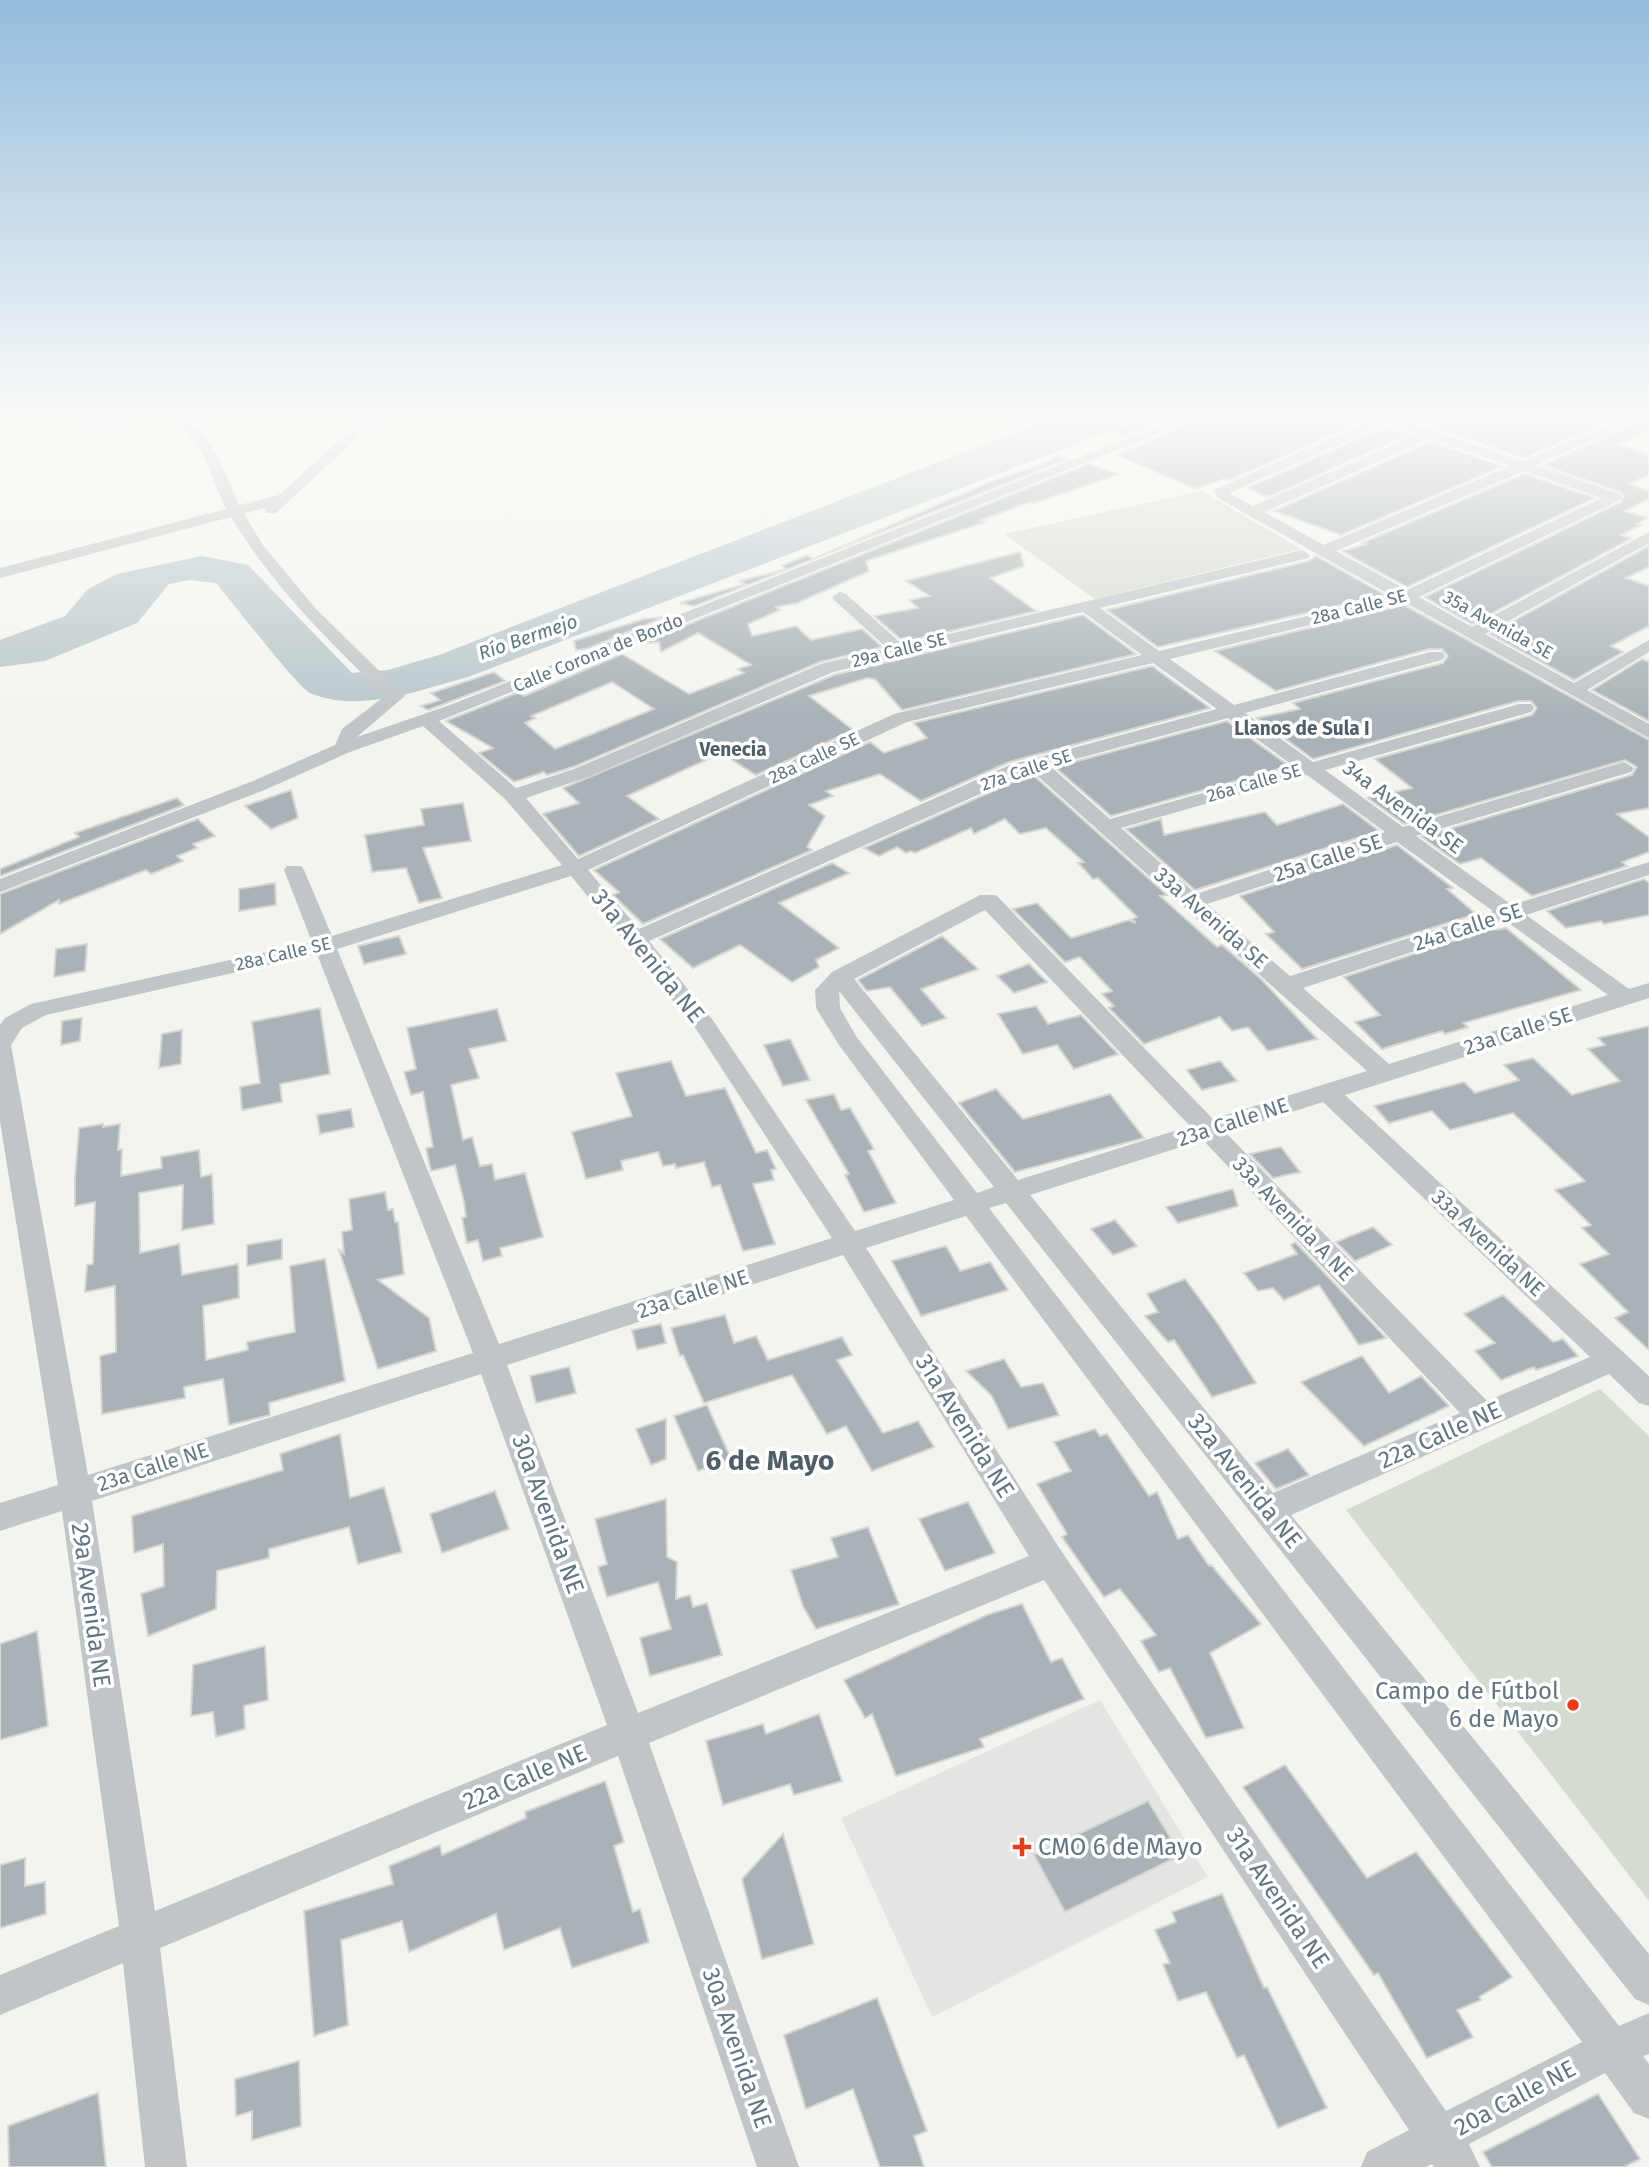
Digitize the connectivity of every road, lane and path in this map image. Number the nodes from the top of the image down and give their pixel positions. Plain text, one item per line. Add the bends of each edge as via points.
1 (208, 517) edge
2 (239, 517) edge
3 (265, 517) edge
4 (940, 517) edge
5 (1265, 517) edge
6 (1404, 517) edge
7 (1571, 517) edge
8 (250, 535) junction
9 (1649, 537) edge
10 (1326, 550) junction
11 (1302, 555) dead end
12 (0, 573) edge
13 (840, 597) dead end
14 (1406, 597) junction
15 (1086, 606) junction
16 (1473, 633) junction
17 (1649, 645) edge
18 (900, 650) junction
19 (1155, 656) junction
20 (1436, 656) dead end
21 (1576, 690) junction
22 (1525, 708) dead end
23 (1230, 711) junction
24 (427, 720) junction
25 (1649, 732) edge
26 (344, 748) junction
27 (1035, 763) junction
28 (1309, 768) junction
29 (1624, 768) dead end
30 (513, 796) junction
31 (1106, 825) junction
32 (1401, 834) junction
33 (575, 868) junction
34 (1649, 868) edge
35 (294, 870) dead end
36 (0, 886) edge
37 (1192, 902) junction
38 (1510, 913) junction
39 (636, 939) junction
40 (323, 946) junction
41 (840, 977) junction
42 (1287, 985) junction
43 (1649, 990) edge
44 (1625, 997) junction
45 (4, 1038) edge
46 (1386, 1074) junction
47 (1327, 1092) junction
48 (1208, 1130) junction
49 (1012, 1192) junction
50 (849, 1243) junction
51 (490, 1359) junction
52 (1612, 1360) junction
53 (1649, 1394) edge
54 (1482, 1416) junction
55 (75, 1492) junction
56 (1268, 1510) junction
57 (0, 1517) edge
58 (1051, 1562) junction
59 (628, 1734) junction
60 (140, 1938) junction
61 (1649, 1985) edge
62 (0, 1995) edge
63 (1649, 2033) edge
64 (1612, 2049) junction
65 (1649, 2098) edge
66 (1449, 2152) edge
67 (166, 2167) edge
68 (778, 2167) edge
69 (1382, 2167) edge

1 - 12 street
2 - 8 street
3 - 8 street
4 - 24 street, Calle Corona de Bordo
5 - 10 street, 35a Avenida SE
6 - 10 street
7 - 14 street, 28a Calle SE
8 - 26 street via 310,613 396,696 349,733
9 - 16 street
10 - 14 street, 35a Avenida SE
11 - 15 street, 29a Calle SE
13 - 18 street
14 - 16 street, 35a Avenida SE
14 - 19 street, 28a Calle SE
15 - 18 street, 29a Calle SE
15 - 19 street, 34a Avenida SE
16 - 21 street, 35a Avenida SE
17 - 21 street
18 - 30 street, 29a Calle SE via 827,668 581,773
19 - 23 street, 34a Avenida SE
19 - 33 street, 28a Calle SE via 901,718
20 - 23 street, 27a Calle SE
21 - 25 street, 35a Avenida SE
22 - 28 street, 26a Calle SE
23 - 27 street, 27a Calle SE
23 - 28 street, 34a Avenida SE
24 - 26 street, Calle Corona de Bordo
24 - 30 street, 31a Avenida NE
26 - 36 street, Calle Corona de Bordo
27 - 31 street, 33a Avenida SE
27 - 39 street, 27a Calle SE
28 - 31 street, 26a Calle SE
28 - 32 street, 34a Avenida SE
29 - 32 street, 25a Calle SE
30 - 33 street, 31a Avenida NE
31 - 37 street, 33a Avenida SE
32 - 37 street, 25a Calle SE
32 - 38 street, 34a Avenida SE
33 - 39 street, 31a Avenida NE
33 - 40 street, 28a Calle SE
34 - 38 street, 24a Calle SE
35 - 40 street, 30a Avenida NE
37 - 42 street, 33a Avenida SE
38 - 42 street, 24a Calle SE
38 - 44 street, 34a Avenida SE
39 - 50 street, 31a Avenida NE via 704,1024
40 - 45 street, 28a Calle SE via 38,1009
40 - 51 street, 30a Avenida NE
41 - 48 street, 33a Avenida A NE via 988,900
41 - 49 street, 32a Avenida NE
41 - 64 street via 826,990 828,1008 847,1040
42 - 46 street, 33a Avenida SE
43 - 44 street, 23a Calle SE
44 - 46 street, 23a Calle SE
45 - 55 street, 29a Avenida NE
46 - 47 street, 23a Calle NE
47 - 48 street, 23a Calle NE
47 - 52 street, 33a Avenida NE
48 - 49 street, 23a Calle NE
48 - 54 street, 33a Avenida A NE
49 - 50 street, 23a Calle NE
49 - 56 street, 32a Avenida NE
50 - 51 street, 23a Calle NE
50 - 58 street, 31a Avenida NE
51 - 55 street, 23a Calle NE
51 - 59 street, 30a Avenida NE
52 - 53 street, 33a Avenida NE
52 - 54 street, 22a Calle NE
54 - 56 street, 22a Calle NE
55 - 57 street, 23a Calle NE
55 - 60 street, 29a Avenida NE
56 - 61 street, 32a Avenida NE
58 - 59 street, 22a Calle NE
58 - 66 street, 31a Avenida NE
59 - 60 street, 22a Calle NE
59 - 68 street, 30a Avenida NE
60 - 62 street, 22a Calle NE
60 - 67 street, 29a Avenida NE
63 - 64 street, 20a Calle NE
64 - 65 street
64 - 66 street, 20a Calle NE
66 - 69 street, 20a Calle NE

